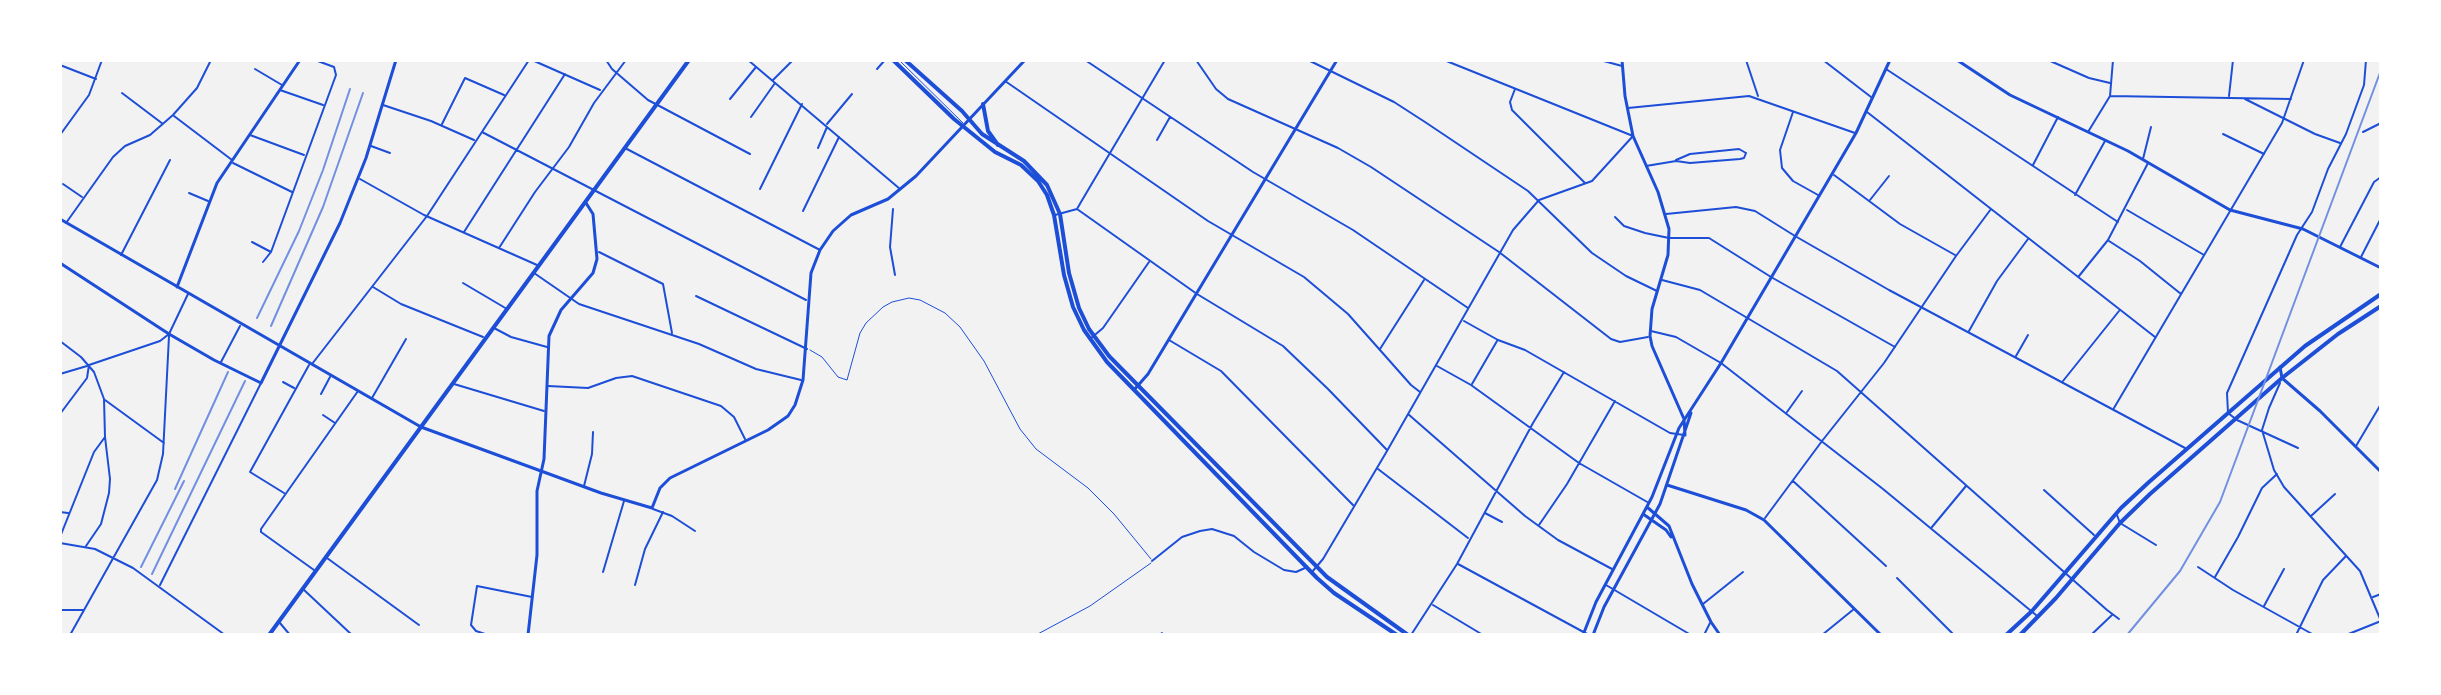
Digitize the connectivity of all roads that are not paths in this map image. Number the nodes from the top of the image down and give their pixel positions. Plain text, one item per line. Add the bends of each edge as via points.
1 (102, 60) edge
2 (211, 60) edge
3 (300, 60) edge
4 (315, 60) edge
5 (396, 60) edge
6 (530, 60) edge
7 (606, 60) edge
8 (626, 60) edge
9 (689, 60) edge
10 (748, 60) edge
11 (793, 60) edge
12 (885, 60) edge
13 (899, 60) edge
14 (1025, 60) edge
15 (1085, 60) edge
16 (1165, 60) edge
17 (1196, 60) edge
18 (1308, 60) edge
19 (1337, 60) edge
20 (1444, 60) edge
21 (1600, 60) edge
22 (1622, 60) edge
23 (1746, 60) edge
24 (1823, 60) edge
25 (1890, 60) edge
26 (1957, 60) edge
27 (2048, 60) edge
28 (2113, 60) edge
29 (2233, 60) edge
30 (2304, 60) edge
31 (2366, 60) edge
32 (60, 65) edge
33 (756, 67) junction
34 (1622, 67) junction
35 (255, 69) dead end
36 (877, 69) dead end
37 (1886, 69) junction
38 (1329, 72) junction
39 (617, 73) junction
40 (565, 74) junction
41 (96, 79) junction
42 (1005, 81) junction
43 (774, 82) junction
44 (2111, 84) junction
45 (281, 88) junction
46 (1515, 88) junction
47 (603, 91) junction
48 (122, 93) dead end
49 (852, 94) dead end
50 (505, 96) junction
51 (2110, 96) junction
52 (2229, 97) junction
53 (1144, 98) junction
54 (1758, 98) junction
55 (1872, 98) junction
56 (2243, 98) junction
57 (730, 99) dead end
58 (2291, 99) junction
59 (656, 104) junction
60 (802, 104) junction
61 (983, 104) junction
62 (382, 105) junction
63 (324, 106) junction
64 (1627, 108) junction
65 (1866, 111) junction
66 (1793, 112) junction
67 (173, 115) junction
68 (751, 117) dead end
69 (1170, 117) junction
70 (2058, 117) junction
71 (2284, 117) junction
72 (2381, 123) edge
73 (163, 125) junction
74 (441, 125) junction
75 (827, 125) junction
76 (968, 125) junction
77 (2151, 127) dead end
78 (1295, 129) junction
79 (482, 132) junction
80 (2363, 132) dead end
81 (1856, 133) junction
82 (2087, 133) junction
83 (249, 134) junction
84 (2223, 134) dead end
85 (60, 135) edge
86 (839, 136) junction
87 (1633, 136) junction
88 (1157, 140) dead end
89 (2105, 140) junction
90 (476, 141) junction
91 (2341, 144) junction
92 (370, 145) junction
93 (999, 146) junction
94 (624, 147) junction
95 (818, 148) dead end
96 (517, 150) junction
97 (390, 153) dead end
98 (1111, 153) junction
99 (750, 154) dead end
100 (2264, 154) junction
101 (307, 155) junction
102 (170, 160) dead end
103 (2143, 160) junction
104 (231, 161) junction
105 (1676, 161) junction
106 (2148, 163) junction
107 (1645, 166) junction
108 (2032, 166) junction
109 (553, 169) junction
110 (1832, 174) junction
111 (1889, 176) dead end
112 (2381, 177) edge
113 (359, 178) junction
114 (1265, 179) junction
115 (63, 184) dead end
116 (1587, 184) junction
117 (760, 189) dead end
118 (900, 189) junction
119 (594, 190) junction
120 (293, 192) junction
121 (189, 193) dead end
122 (1820, 195) junction
123 (2075, 195) junction
124 (83, 198) junction
125 (1539, 200) junction
126 (1869, 201) junction
127 (210, 202) junction
128 (585, 202) junction
129 (893, 209) dead end
130 (1077, 209) junction
131 (1991, 209) junction
132 (2126, 209) junction
133 (2230, 210) junction
134 (803, 211) dead end
135 (1057, 214) junction
136 (1666, 214) junction
137 (427, 216) junction
138 (1615, 217) dead end
139 (2381, 218) edge
140 (60, 219) edge
141 (2118, 222) junction
142 (66, 223) junction
143 (2303, 229) junction
144 (463, 232) junction
145 (1231, 235) junction
146 (1795, 236) junction
147 (1669, 238) junction
148 (2029, 238) junction
149 (2108, 240) junction
150 (252, 242) dead end
151 (2340, 247) junction
152 (499, 248) junction
153 (820, 250) junction
154 (271, 252) junction
155 (598, 252) junction
156 (1499, 252) junction
157 (121, 255) junction
158 (1956, 256) junction
159 (2205, 256) junction
160 (2361, 258) junction
161 (1149, 261) junction
162 (263, 262) dead end
163 (60, 263) edge
164 (538, 266) junction
165 (2381, 268) edge
166 (533, 272) junction
167 (895, 275) dead end
168 (1771, 277) junction
169 (2078, 277) junction
170 (1425, 278) junction
171 (1662, 280) junction
172 (463, 283) dead end
173 (372, 286) junction
174 (177, 287) junction
175 (1658, 291) junction
176 (188, 294) junction
177 (1197, 294) junction
178 (2181, 294) junction
179 (2381, 294) edge
180 (696, 296) dead end
181 (571, 300) junction
182 (808, 301) junction
183 (2381, 306) edge
184 (1469, 308) junction
185 (1923, 308) junction
186 (507, 309) junction
187 (2120, 309) junction
188 (1747, 318) junction
189 (1463, 320) junction
190 (241, 324) junction
191 (494, 328) junction
192 (1968, 332) junction
193 (169, 334) junction
194 (1650, 334) junction
195 (672, 335) junction
196 (2028, 335) dead end
197 (486, 338) junction
198 (1092, 338) junction
199 (2156, 338) junction
200 (406, 339) dead end
201 (1169, 340) junction
202 (1498, 340) junction
203 (60, 341) edge
204 (279, 346) junction
205 (548, 347) junction
206 (1896, 347) junction
207 (807, 349) junction
208 (1379, 350) junction
209 (2015, 357) junction
210 (220, 363) junction
211 (1721, 363) junction
212 (311, 364) junction
213 (89, 365) junction
214 (1436, 365) junction
215 (2280, 367) junction
216 (1564, 372) junction
217 (60, 374) edge
218 (331, 376) junction
219 (2282, 378) junction
220 (803, 380) junction
221 (283, 382) dead end
222 (2062, 382) junction
223 (261, 383) junction
224 (453, 383) junction
225 (1471, 385) junction
226 (547, 386) junction
227 (1136, 388) junction
228 (295, 389) junction
229 (358, 391) junction
230 (1802, 391) dead end
231 (1421, 393) junction
232 (1861, 393) junction
233 (321, 394) dead end
234 (104, 399) junction
235 (372, 399) junction
236 (1615, 401) junction
237 (2381, 404) edge
238 (2114, 409) junction
239 (1692, 410) junction
240 (545, 411) junction
241 (1786, 413) junction
242 (2228, 413) junction
243 (60, 414) edge
244 (1408, 414) junction
245 (323, 415) dead end
246 (1684, 419) junction
247 (2237, 420) junction
248 (336, 424) junction
249 (421, 427) junction
250 (1531, 428) junction
251 (2262, 430) junction
252 (593, 432) dead end
253 (1676, 435) junction
254 (1685, 435) junction
255 (105, 437) junction
256 (746, 441) junction
257 (1822, 441) junction
258 (164, 443) junction
259 (2356, 447) junction
260 (2298, 448) dead end
261 (2186, 449) junction
262 (1387, 451) junction
263 (1579, 463) junction
264 (1377, 468) junction
265 (542, 471) junction
266 (2381, 472) edge
267 (2277, 474) junction
268 (1792, 480) junction
269 (1667, 485) junction
270 (1966, 486) junction
271 (583, 487) junction
272 (1496, 490) junction
273 (2044, 490) dead end
274 (285, 494) junction
275 (2335, 494) dead end
276 (624, 500) junction
277 (1648, 505) junction
278 (1354, 506) junction
279 (652, 508) junction
280 (60, 512) edge
281 (663, 512) junction
282 (1484, 512) junction
283 (70, 513) junction
284 (1656, 513) junction
285 (1643, 514) junction
286 (2116, 514) junction
287 (2310, 517) junction
288 (1652, 520) junction
289 (1764, 520) junction
290 (1502, 522) dead end
291 (2120, 523) junction
292 (1538, 526) junction
293 (1931, 528) junction
294 (695, 531) dead end
295 (2096, 536) junction
296 (60, 537) edge
297 (1470, 539) junction
298 (1672, 539) junction
299 (60, 543) edge
300 (2156, 545) dead end
301 (86, 546) junction
302 (2347, 556) junction
303 (326, 557) junction
304 (113, 558) junction
305 (1152, 561) junction
306 (1457, 564) junction
307 (1886, 566) dead end
308 (1317, 567) junction
309 (2198, 567) dead end
310 (1306, 568) junction
311 (2284, 569) dead end
312 (1613, 570) junction
313 (315, 571) junction
314 (603, 572) dead end
315 (1743, 572) dead end
316 (2064, 572) junction
317 (1311, 573) junction
318 (1897, 578) dead end
319 (2215, 578) junction
320 (2072, 579) junction
321 (1605, 584) junction
322 (160, 585) junction
323 (635, 585) dead end
324 (303, 588) junction
325 (1613, 589) junction
326 (2381, 594) edge
327 (532, 597) junction
328 (2372, 597) junction
329 (1431, 604) junction
330 (1702, 605) junction
331 (2264, 607) junction
332 (1854, 609) junction
333 (60, 610) edge
334 (83, 610) junction
335 (2032, 611) junction
336 (2112, 615) junction
337 (2038, 617) junction
338 (2119, 619) dead end
339 (278, 621) junction
340 (2381, 621) edge
341 (1711, 622) junction
342 (419, 625) dead end
343 (2300, 627) junction
344 (1583, 634) edge
345 (70, 635) edge
346 (225, 635) edge
347 (269, 635) edge
348 (290, 635) edge
349 (352, 635) edge
350 (488, 635) edge
351 (528, 635) edge
352 (1036, 635) edge
353 (1397, 635) edge
354 (1409, 635) edge
355 (1483, 635) edge
356 (1591, 635) edge
357 (1691, 635) edge
358 (1704, 635) edge
359 (1720, 635) edge
360 (1822, 635) edge
361 (1881, 635) edge
362 (1954, 635) edge
363 (2006, 635) edge
364 (2020, 635) edge
365 (2091, 635) edge
366 (2296, 635) edge
367 (2314, 635) edge
368 (2346, 635) edge

1 - 41 street
2 - 67 street via 197,88
3 - 45 street
4 - 63 street via 336,69
5 - 62 street
6 - 40 street
6 - 50 street
7 - 39 street
8 - 39 street
9 - 59 main road
10 - 33 street
11 - 43 street
12 - 36 street
13 - 76 main road
13 - 76 main road
13 - 76 lane
14 - 42 street
15 - 53 street
16 - 53 street
17 - 78 street via 1221,94
18 - 38 street
19 - 38 street
20 - 46 street
21 - 34 street
22 - 34 street
23 - 54 street
24 - 55 street
25 - 37 street
26 - 70 street via 2010,95
27 - 44 street
28 - 44 street
29 - 52 street
30 - 58 street
31 - 91 street via 2364,85
32 - 41 street
33 - 43 street
33 - 57 street
34 - 64 street
35 - 45 street
37 - 55 street
37 - 108 street
38 - 78 street
38 - 125 street via 1394,102
39 - 47 street
39 - 59 street
40 - 47 street
40 - 96 street
41 - 85 street
42 - 61 street
42 - 98 street
43 - 60 street
43 - 68 street
44 - 51 street
45 - 63 street
45 - 83 street
46 - 87 street
46 - 116 street via 1512,110
47 - 109 street
48 - 73 street
49 - 75 street
50 - 74 street via 465,78
50 - 79 street
51 - 52 street
51 - 82 street
52 - 56 street
53 - 69 street
53 - 98 street
54 - 64 street
54 - 66 street
55 - 65 street
56 - 58 street
56 - 71 street
58 - 71 street
59 - 94 main road
59 - 99 street
60 - 75 street
60 - 117 street
61 - 76 street
61 - 93 main road via 987,130
62 - 74 street
62 - 92 street
63 - 101 street
64 - 87 street
65 - 81 street
65 - 131 street
66 - 81 street
66 - 122 street via 1780,150 1782,168 1793,181
67 - 73 street
67 - 104 street
69 - 88 street
69 - 114 street
70 - 82 street
70 - 108 street
71 - 91 street
71 - 100 street
72 - 80 street
73 - 124 street via 125,146
74 - 90 street
75 - 86 street
75 - 95 street
76 - 93 main road
76 - 118 street
76 - 135 main road via 985,145 1033,175
77 - 103 street
78 - 114 street
78 - 156 street via 1365,162
79 - 90 street
79 - 96 street
81 - 110 street
82 - 89 street
83 - 101 street
83 - 104 street
84 - 100 street
86 - 118 street
86 - 134 street
87 - 107 street
87 - 116 street
89 - 103 street
89 - 123 street
90 - 137 street
91 - 143 street
92 - 97 street
92 - 113 street
93 - 135 main road via 1036,171
94 - 119 main road
94 - 153 street
96 - 109 street
96 - 144 street
98 - 130 street
98 - 145 street
100 - 133 street
101 - 120 street
102 - 157 street
103 - 106 street
104 - 120 street
104 - 127 street
105 - 105 street via 1740,159 1746,153 1739,149 1690,154
105 - 107 street
106 - 132 street
106 - 133 street
107 - 136 street
108 - 123 street
109 - 119 street
109 - 152 street
110 - 122 street
110 - 126 street
111 - 126 street
112 - 151 street
113 - 137 street
113 - 204 street
114 - 145 street
114 - 170 street
115 - 124 street
116 - 125 street
118 - 153 street via 838,224
119 - 128 main road
119 - 182 street
120 - 154 street
121 - 127 street
122 - 146 street
123 - 141 street
124 - 142 street
125 - 156 street
125 - 175 street via 1592,253
126 - 158 street
127 - 174 street
128 - 155 street via 593,214
128 - 164 main road
129 - 167 street via 890,247
130 - 135 street
130 - 161 street
131 - 148 street
131 - 158 street
132 - 141 street
132 - 159 street
133 - 143 street
133 - 159 street
135 - 198 main road via 1067,289
136 - 146 street via 1749,208
136 - 147 street
137 - 144 street
137 - 173 street
138 - 147 street via 1631,230
139 - 160 street
140 - 142 street
141 - 149 street
142 - 157 street
143 - 151 street
143 - 242 street via 2229,388
144 - 152 street
145 - 177 street
145 - 208 street via 1317,287
146 - 168 street
146 - 185 street
147 - 168 street via 1709,238
147 - 171 street
148 - 169 street
148 - 192 street
149 - 169 street
149 - 178 street
150 - 154 street
151 - 160 street
152 - 164 street
153 - 182 street
154 - 162 street
155 - 181 street via 593,273
155 - 195 street via 663,284
156 - 184 street
156 - 194 street via 1611,339 1620,342
157 - 174 street
158 - 185 street
159 - 178 street
160 - 165 street
161 - 177 street
161 - 198 street
163 - 193 street
164 - 166 main road
166 - 181 street
166 - 186 main road
168 - 188 street
168 - 206 street
169 - 187 street
170 - 184 street
170 - 208 street
171 - 175 street
171 - 188 street via 1700,290
172 - 186 street
173 - 197 street via 401,304
173 - 212 street
174 - 176 street
175 - 194 street
176 - 190 street
176 - 193 street
177 - 201 street
177 - 262 street via 1283,346
178 - 199 street
179 - 215 main road
180 - 207 street
181 - 195 street
181 - 205 street via 554,321
182 - 207 street
183 - 219 main road
184 - 189 street
185 - 192 street
185 - 206 street
186 - 191 main road
187 - 199 street
187 - 222 street
188 - 211 street
188 - 232 street via 1837,371
189 - 202 street
189 - 214 street
190 - 204 street
190 - 210 street
191 - 197 main road
191 - 205 street
192 - 209 street
193 - 210 street
193 - 213 street
193 - 258 street
194 - 211 street via 1676,337
194 - 246 street
195 - 220 street via 756,369
196 - 209 street
197 - 224 main road
198 - 227 main road
199 - 238 street
200 - 235 street
201 - 227 street
201 - 278 street via 1221,371
202 - 216 street
202 - 225 street
203 - 213 street
204 - 212 street
204 - 223 street
205 - 226 street
206 - 232 street
207 - 220 street
207 - 305 lane via 847,380 866,323 892,302 920,300 945,313 984,361 1036,449 1088,488
208 - 231 street
209 - 222 street
210 - 223 street
211 - 239 street
211 - 241 street
212 - 218 street
212 - 228 street
213 - 217 street
213 - 234 street
213 - 243 street via 87,378
214 - 225 street
214 - 231 street
215 - 219 street
215 - 242 main road
216 - 236 street
216 - 250 street
218 - 229 street
218 - 233 street
219 - 247 main road
219 - 251 street
219 - 259 street
220 - 256 street via 788,416
221 - 228 street
222 - 238 street
223 - 322 street
224 - 240 street
224 - 249 main road
225 - 250 street
226 - 240 street
226 - 256 street via 588,388 632,376 721,406 734,417
227 - 308 main road
227 - 310 main road
228 - 274 street via 250,472
229 - 235 street
229 - 248 street
230 - 241 street
231 - 244 street
232 - 257 street
232 - 270 street
234 - 255 street
234 - 258 street
235 - 249 street
236 - 253 street
236 - 263 street
237 - 259 street
238 - 261 street
239 - 246 street
239 - 254 street
240 - 265 street
241 - 257 street
242 - 247 street
242 - 261 main road
244 - 262 street
244 - 272 street
245 - 248 street
246 - 253 street
246 - 254 street
247 - 251 street
247 - 291 main road
248 - 274 street
249 - 265 street
249 - 303 main road
250 - 263 street
250 - 272 street
251 - 260 street
251 - 267 street
252 - 271 street
253 - 254 street
253 - 277 street
254 - 269 street
255 - 283 street
255 - 301 street via 109,493 101,524
256 - 279 street via 670,478
257 - 268 street
257 - 293 street
258 - 304 street via 157,480
259 - 266 street
261 - 286 main road
262 - 264 street
263 - 277 street
263 - 292 street
264 - 278 street
264 - 297 street
265 - 271 street
265 - 327 street
267 - 287 street
267 - 319 street via 2262,488
268 - 289 street
268 - 307 street
269 - 284 street
269 - 289 street
270 - 293 street
270 - 316 street
271 - 276 street
272 - 282 street
272 - 292 street
273 - 295 street
274 - 313 street via 261,532
275 - 287 street
276 - 279 street
276 - 314 street
277 - 284 street
277 - 285 street
278 - 308 street
279 - 281 street
280 - 283 street
281 - 294 street
281 - 323 street
282 - 290 street
282 - 297 street
283 - 296 street
284 - 288 street
284 - 298 street via 1669,526
285 - 288 street
285 - 312 street
286 - 291 street
286 - 295 main road
287 - 302 street
288 - 298 street
288 - 325 street
289 - 332 street
291 - 300 street
291 - 320 main road
292 - 312 street
293 - 335 street
295 - 316 main road
297 - 306 street
298 - 330 street
299 - 301 street
301 - 304 street
302 - 328 street
302 - 343 street via 2323,580
303 - 313 main road
303 - 342 street
304 - 322 street
304 - 334 street
305 - 310 street via 1182,537 1212,529 1231,534 1284,570
305 - 352 lane via 1090,606
306 - 329 street
306 - 344 street
308 - 317 street
308 - 354 main road
309 - 319 street
310 - 317 main road
311 - 331 street
312 - 321 street
313 - 324 main road
315 - 330 street
316 - 320 street
316 - 335 main road
317 - 353 main road
318 - 362 street
319 - 331 street
320 - 336 street
320 - 337 main road
321 - 325 street
321 - 344 street
322 - 346 street
324 - 339 main road
324 - 349 street
325 - 356 street
325 - 357 street
326 - 328 street
327 - 350 street via 475,587 471,625
327 - 351 street
328 - 340 street
329 - 354 street
329 - 355 street
330 - 341 street
331 - 343 street
332 - 360 street
332 - 361 street
333 - 334 street
334 - 345 street
335 - 337 street
335 - 363 main road
336 - 338 street
336 - 365 street
337 - 364 main road
339 - 347 main road
339 - 348 street
340 - 368 street
341 - 358 street
341 - 359 street
343 - 366 street
343 - 367 street
344 - 356 street

